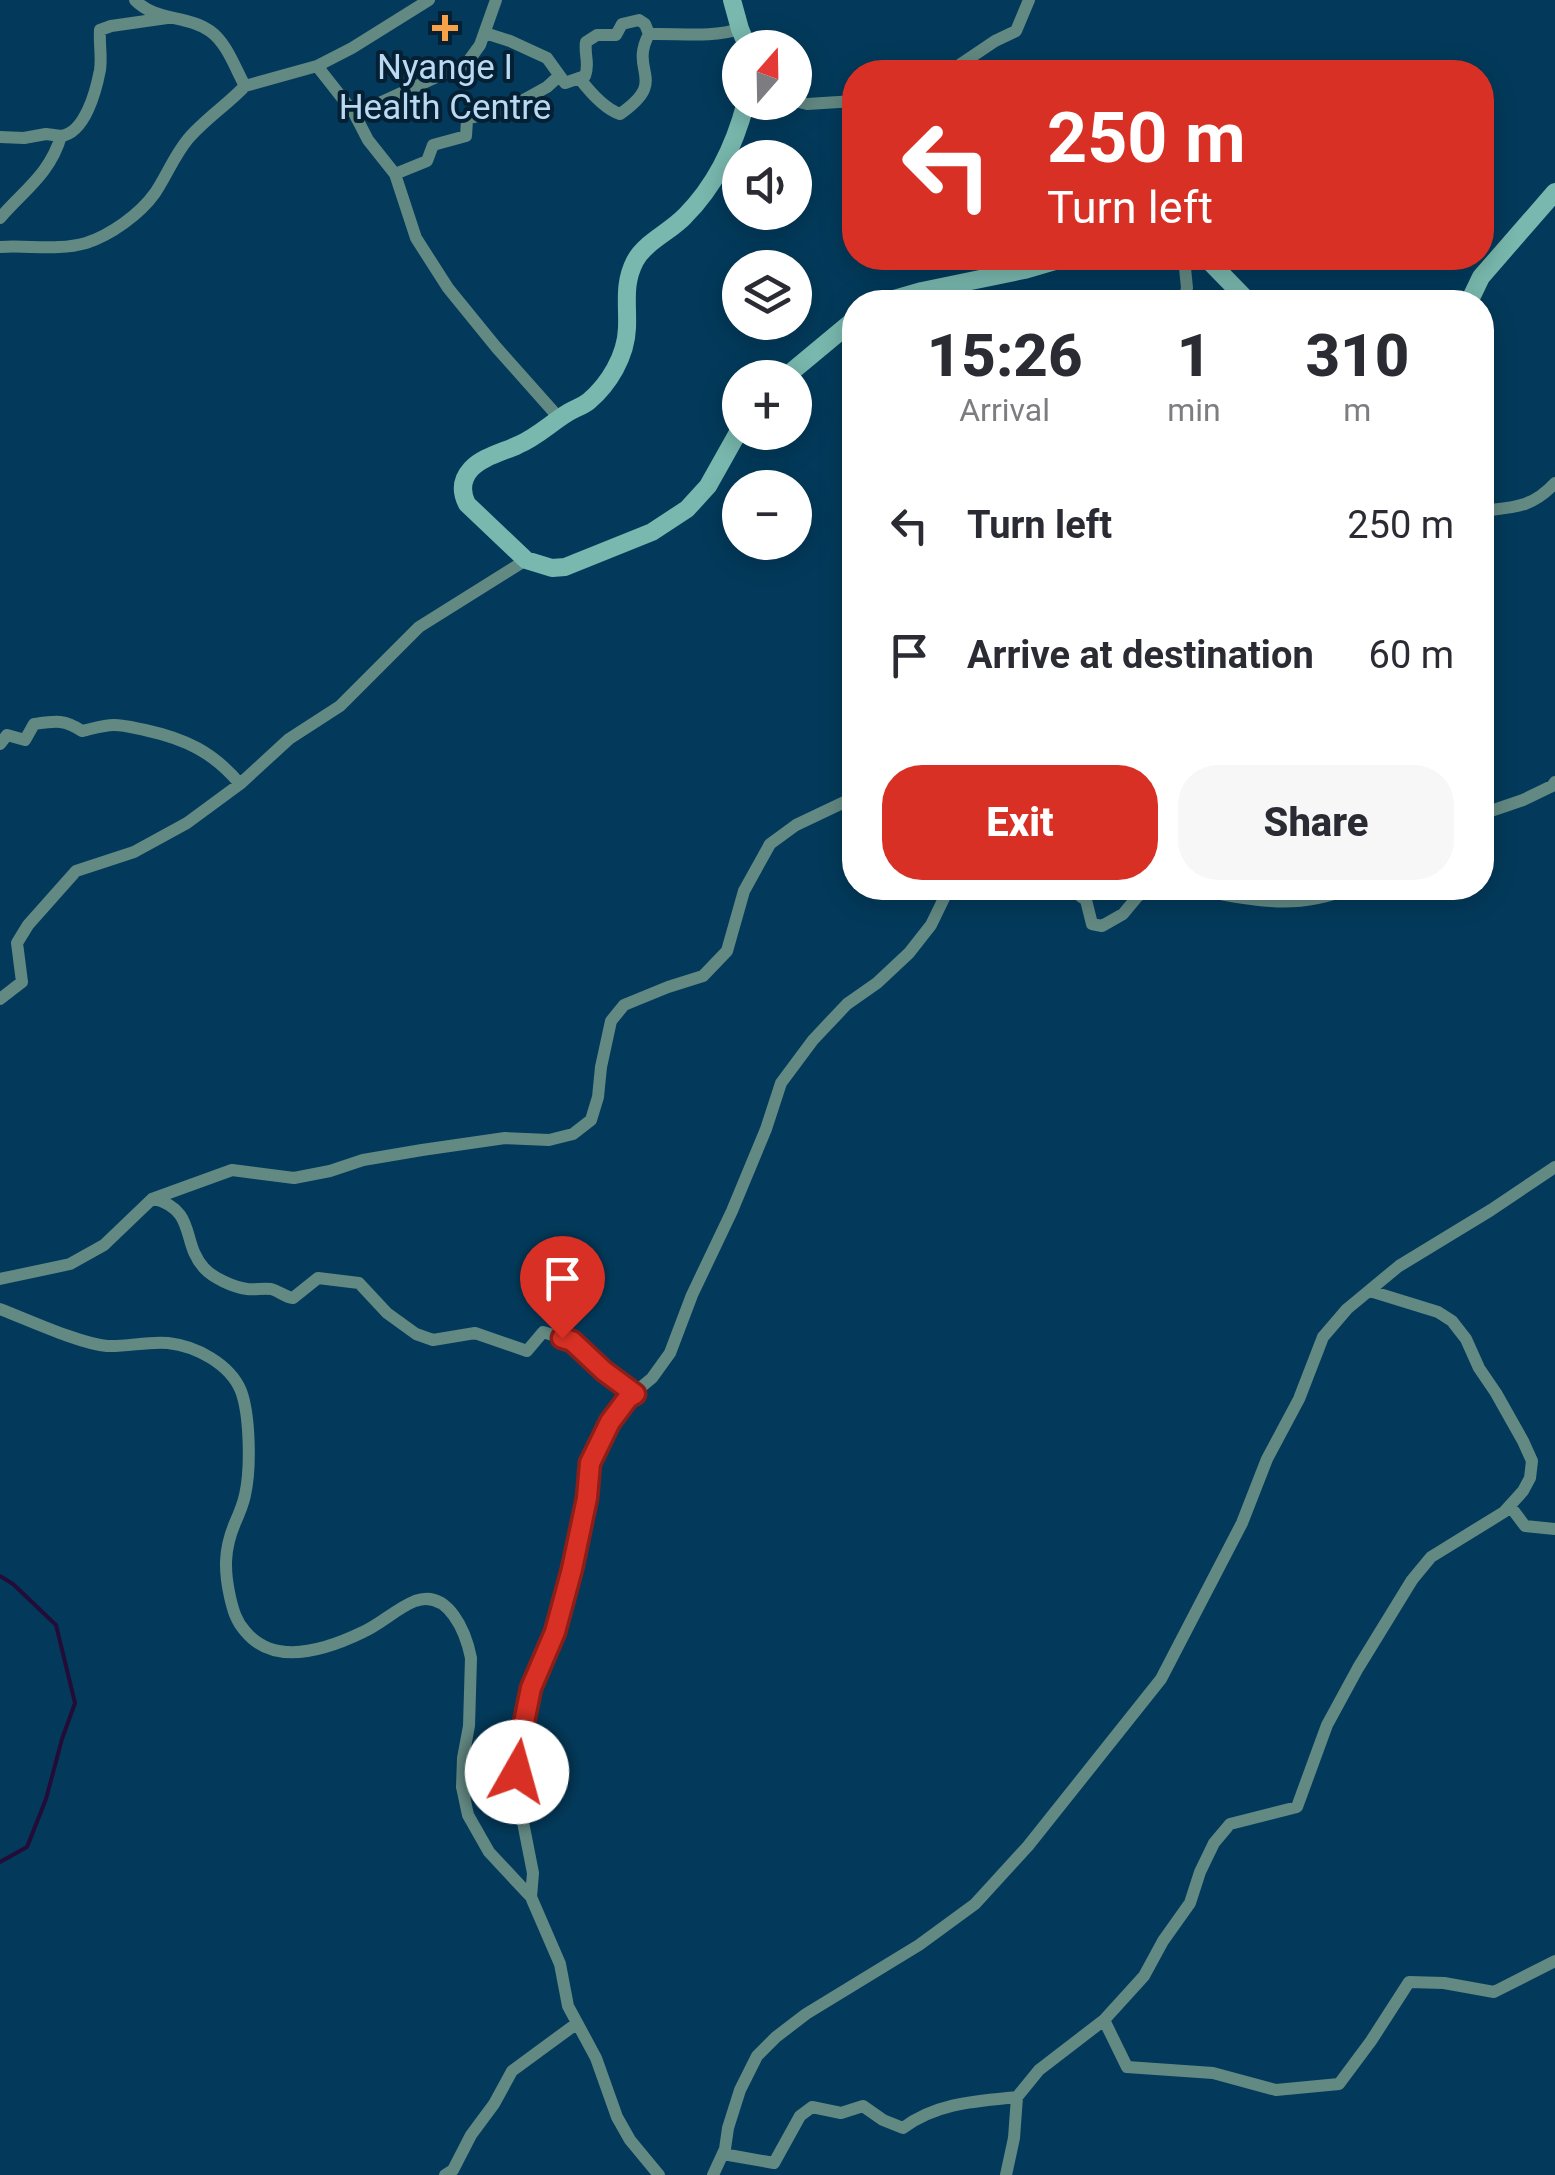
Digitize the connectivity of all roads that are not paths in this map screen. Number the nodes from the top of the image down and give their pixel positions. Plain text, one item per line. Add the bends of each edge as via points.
1 (135, 0) edge
2 (428, 0) edge
3 (496, 0) edge
4 (732, 0) edge
5 (1029, 0) edge
6 (169, 17) junction
7 (740, 29) joint
8 (485, 34) junction
9 (649, 34) junction
10 (966, 60) edge
11 (318, 66) junction
12 (559, 76) junction
13 (580, 79) junction
14 (245, 86) junction
15 (842, 103) edge
16 (812, 104) edge
17 (354, 113) junction
18 (741, 120) edge
19 (61, 136) junction
20 (0, 137) edge
21 (395, 174) junction
22 (1555, 192) edge
23 (0, 218) edge
24 (0, 247) edge
25 (1494, 262) edge
26 (1024, 270) edge
27 (1218, 270) edge
28 (927, 290) edge
29 (1237, 290) edge
30 (842, 330) edge
31 (806, 360) edge
32 (560, 420) junction
33 (728, 450) edge
34 (1555, 484) edge
35 (1494, 510) edge
36 (526, 560) junction
37 (0, 744) edge
38 (1555, 782) edge
39 (240, 784) junction
40 (842, 803) edge
41 (1494, 810) edge
42 (943, 900) edge
43 (1086, 900) edge
44 (1135, 900) edge
45 (1256, 900) edge
46 (1318, 900) edge
47 (0, 1000) edge
48 (1555, 1167) edge
49 (152, 1198) junction
50 (0, 1278) edge
51 (1370, 1291) junction
52 (0, 1309) edge
53 (635, 1394) junction
54 (1510, 1506) junction
55 (1555, 1529) edge
56 (531, 1897) junction
57 (1555, 1961) edge
58 (1104, 2020) junction
59 (576, 2024) junction
60 (1017, 2097) junction
61 (723, 2154) junction
62 (444, 2175) edge
63 (659, 2175) edge
64 (713, 2175) edge
65 (1006, 2175) edge

1 - 6 street
2 - 11 street
3 - 8 street
4 - 7 main road
5 - 10 street via 1016,31
6 - 14 street via 210,30
6 - 19 street via 102,28 100,71 88,109 74,131
7 - 9 street via 719,36
8 - 12 street via 547,58
8 - 17 street via 467,64
9 - 13 street via 638,20 622,24 616,35 596,35 586,42 588,68
9 - 13 street via 642,56 644,93 620,114
11 - 14 street
11 - 17 street
12 - 13 street via 565,83
12 - 21 street via 509,108 470,118 466,136 433,145 428,161
14 - 24 street via 191,136 155,192 110,232 83,244
15 - 16 street
17 - 21 street
18 - 32 main road via 713,180 636,260 626,288 626,336 610,379
19 - 20 street
19 - 23 street via 44,173
21 - 32 street via 432,265
22 - 25 main road
26 - 28 main road
27 - 29 main road
30 - 31 main road
32 - 36 main road via 476,465 463,481 467,504
33 - 36 main road via 687,509 652,532 564,566
34 - 35 street via 1526,505
36 - 39 street via 420,626 340,706 289,739
37 - 39 street via 7,734 25,740 34,724 46,722 68,721 82,731 138,728 199,748
38 - 41 street
39 - 47 street via 134,852 76,871 23,934 22,982
40 - 49 street via 770,844 744,890 728,951 703,976 624,1005 611,1021 591,1120 573,1134 422,1150 294,1178 232,1170
42 - 53 street via 910,954 847,1004 781,1083 670,1353
43 - 44 street via 1092,924 1102,926
45 - 46 street
48 - 51 street
49 - 50 street via 104,1245 70,1264
49 - 53 street via 181,1214 207,1272 242,1289 272,1289 293,1298 318,1278 359,1283 387,1313 433,1340 475,1333 527,1351 543,1332 572,1341
51 - 54 street via 1438,1312 1466,1339 1532,1460 1530,1478
51 - 61 street via 1323,1338 1242,1522 1161,1678 974,1904 806,2014 757,2056
52 - 56 street via 108,1346 172,1343 209,1357 232,1376 248,1411 249,1442 247,1490 225,1572 236,1620 254,1641 295,1653 364,1632 419,1600 450,1609 471,1658 463,1800 489,1852
53 - 56 street via 610,1422 590,1463 572,1569 531,1688 517,1772
54 - 55 street via 1525,1526
54 - 58 street via 1431,1557 1412,1580 1328,1726 1297,1807 1230,1824 1144,1976
56 - 59 street
57 - 58 street via 1494,1992 1409,1982 1339,2084 1276,2090 1213,2073 1127,2066
58 - 60 street via 1039,2070
59 - 62 street via 512,2071
59 - 63 street via 623,2130
60 - 61 street via 942,2108 903,2128 863,2106 841,2113 812,2107 774,2164
60 - 65 street
61 - 64 street

